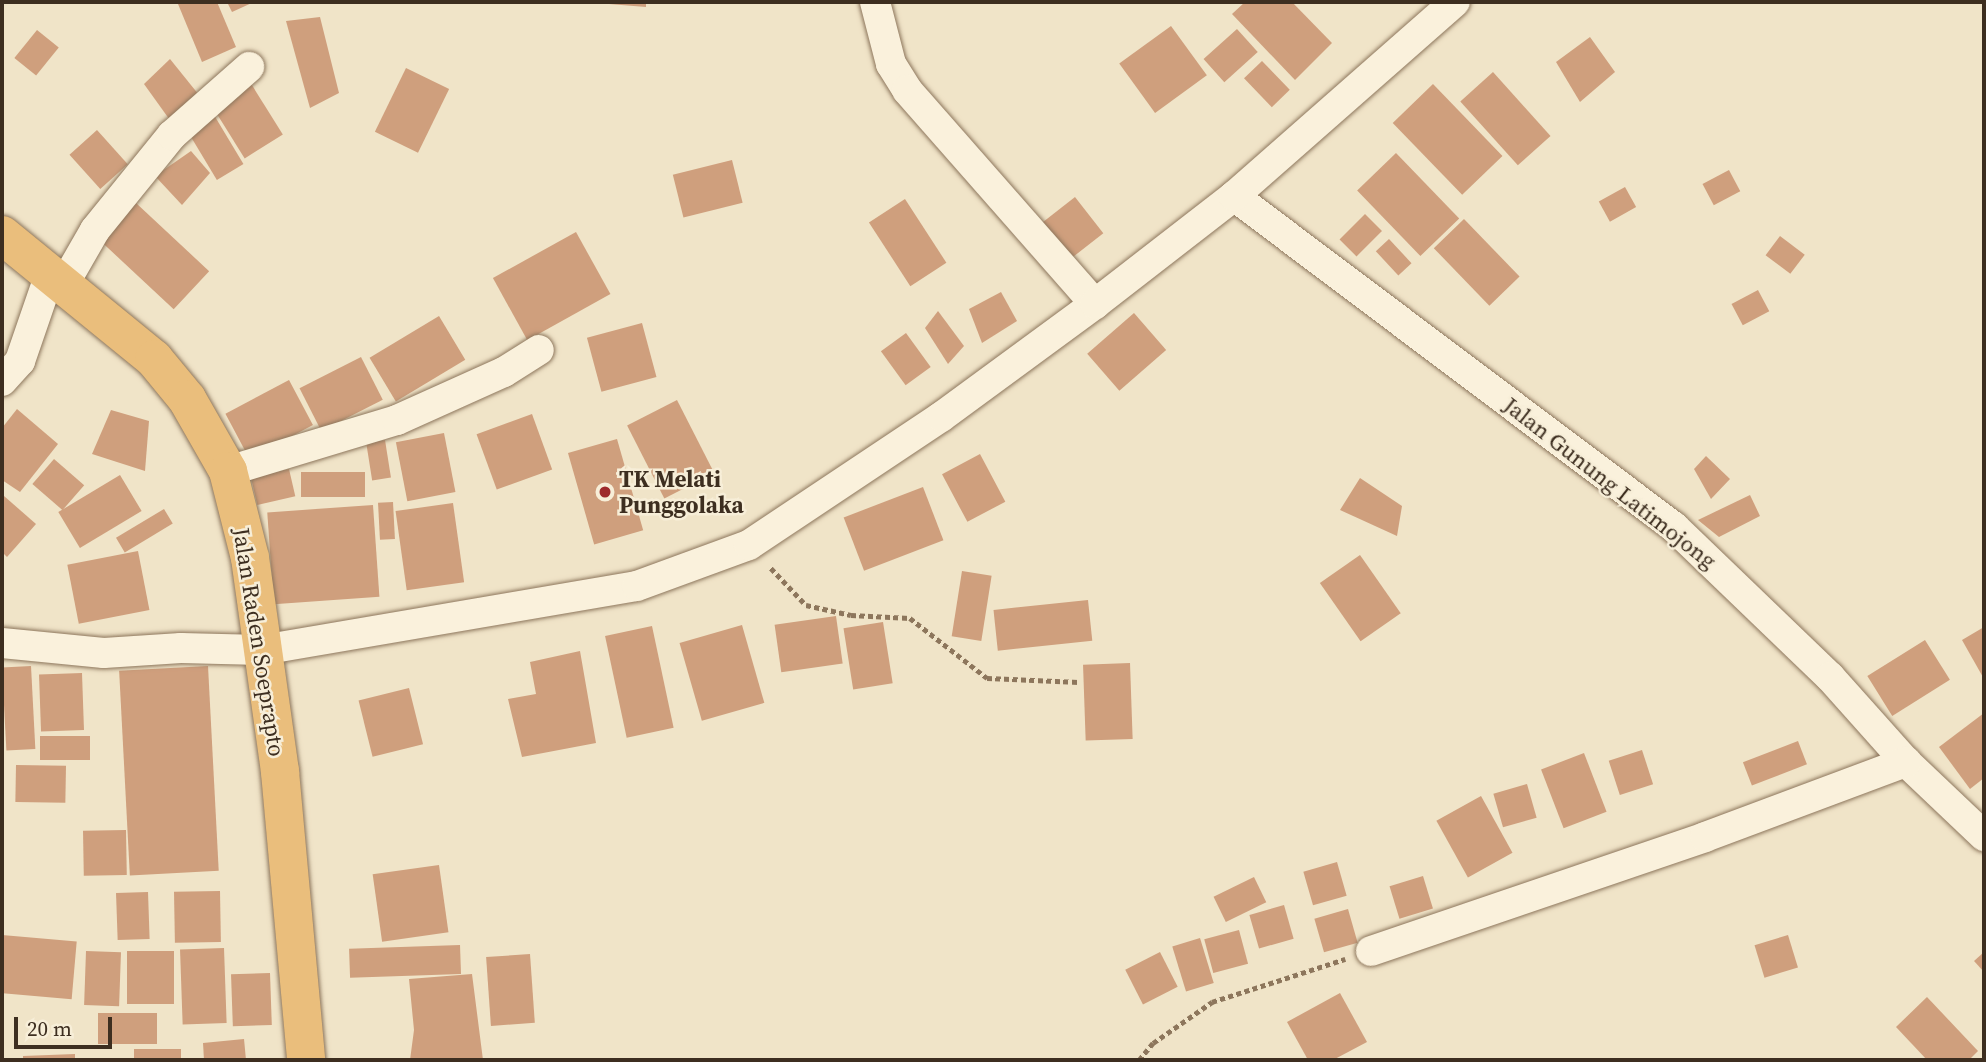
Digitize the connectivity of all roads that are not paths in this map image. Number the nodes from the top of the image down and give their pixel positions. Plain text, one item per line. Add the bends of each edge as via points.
1 (875, 2) edge
2 (1455, 2) edge
3 (249, 67) dead end
4 (1234, 196) junction
5 (2, 235) edge
6 (58, 277) junction
7 (1095, 304) junction
8 (539, 350) dead end
9 (2, 381) edge
10 (228, 471) junction
11 (2, 643) edge
12 (261, 650) junction
13 (1906, 762) junction
14 (1984, 836) edge
15 (1371, 951) road end
16 (306, 1060) edge

1 - 7 street via 891,64 907,90
2 - 4 street
3 - 6 street via 172,135
4 - 7 street
4 - 13 street, Jalan Gunung Latimojong via 1674,527 1830,677
5 - 6 highway, Jalan Raden Soeprapto
6 - 9 street via 20,361
6 - 10 highway, Jalan Raden Soeprapto via 154,359 187,399
7 - 12 street via 941,417 749,545 636,586
8 - 10 street via 504,372 397,420
10 - 12 highway, Jalan Raden Soeprapto via 250,558
11 - 12 street via 104,653 181,648
12 - 16 highway, Jalan Raden Soeprapto via 280,772
13 - 14 street, Jalan Gunung Latimojong
13 - 15 street via 1705,837

